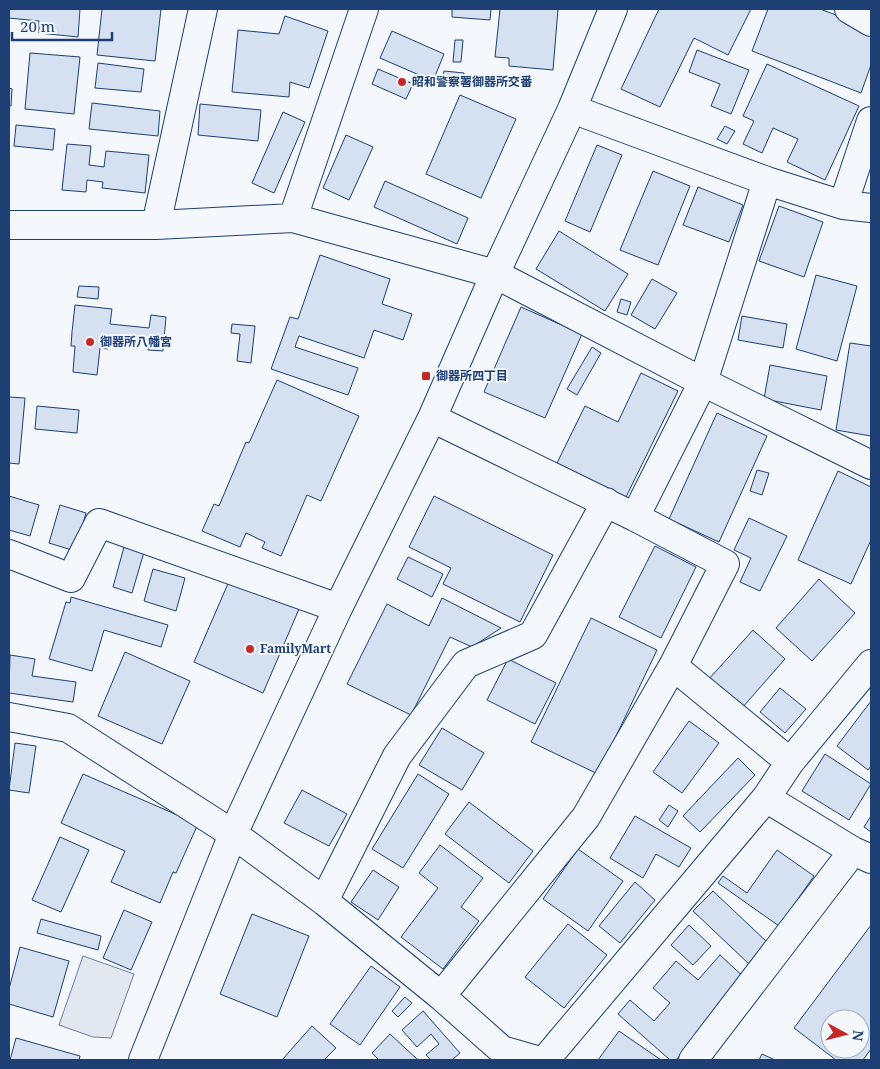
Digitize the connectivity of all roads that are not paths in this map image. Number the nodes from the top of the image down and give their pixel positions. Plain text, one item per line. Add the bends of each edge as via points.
1 (203, 9) edge
2 (364, 9) edge
3 (612, 9) edge
4 (849, 9) edge
5 (871, 22) edge
6 (572, 109) junction
7 (871, 121) edge
8 (768, 181) junction
9 (843, 205) junction
10 (871, 208) edge
11 (293, 218) junction
12 (9, 225) edge
13 (156, 225) junction
14 (495, 274) junction
15 (703, 382) junction
16 (432, 418) junction
17 (871, 465) edge
18 (606, 502) junction
19 (635, 517) junction
20 (9, 554) edge
21 (338, 608) junction
22 (871, 664) edge
23 (673, 666) junction
24 (9, 717) edge
25 (790, 762) junction
26 (766, 798) junction
27 (233, 834) junction
28 (862, 855) edge
29 (324, 901) junction
30 (441, 996) junction
31 (497, 1055) edge
32 (143, 1060) edge
33 (536, 1060) edge
34 (545, 1060) edge
35 (693, 1060) edge

1 - 13 street
2 - 11 street
3 - 6 street
4 - 5 street
6 - 8 street
6 - 14 street
7 - 9 street
8 - 9 street
8 - 15 street
9 - 10 street
11 - 13 street
11 - 14 street
12 - 13 street
14 - 15 street
14 - 16 street
15 - 17 street
15 - 19 street
16 - 18 street
16 - 21 street
18 - 19 street
18 - 29 street via 533,635 466,664 397,756
19 - 23 street via 726,564
20 - 21 street via 71,578 99,523
21 - 27 street
22 - 25 street
23 - 25 street
23 - 30 street via 586,817
24 - 27 street via 68,728
25 - 26 street
26 - 28 street
26 - 34 street
27 - 29 street
27 - 32 street
28 - 35 street
29 - 30 street
30 - 31 street
31 - 33 street

